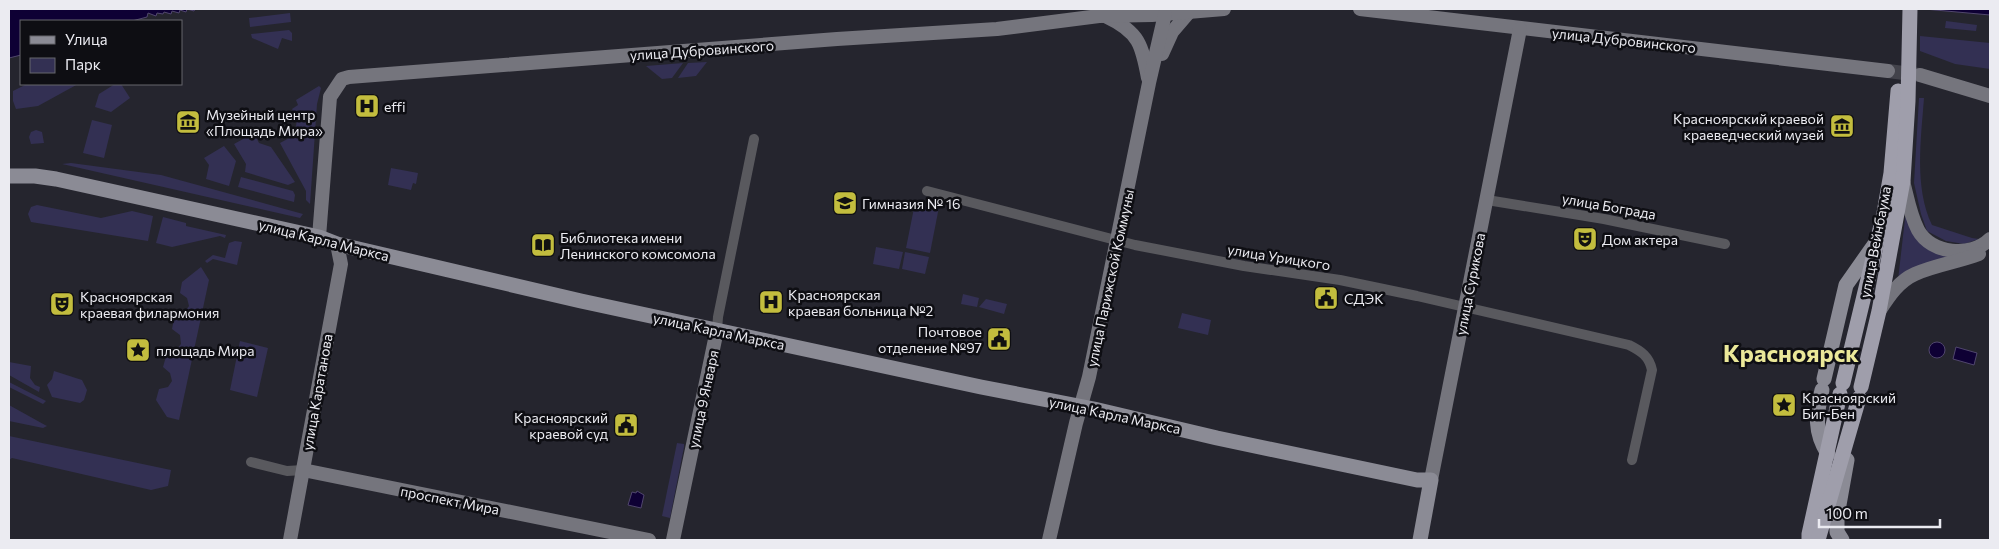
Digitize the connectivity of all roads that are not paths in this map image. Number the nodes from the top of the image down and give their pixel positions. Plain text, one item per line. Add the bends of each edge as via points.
1 (1224, 9) edge
2 (1360, 9) edge
3 (1903, 9) edge
4 (1910, 9) edge
5 (1190, 11) junction
6 (1165, 14) junction
7 (1104, 16) junction
8 (1520, 29) junction
9 (1888, 71) tunnel mouth
10 (1920, 76) tunnel mouth
11 (1149, 83) junction
12 (1962, 87) junction
13 (1990, 96) edge
14 (1903, 101) junction
15 (1990, 103) edge
16 (754, 139) dead end
17 (9, 176) edge
18 (1903, 181) junction
19 (927, 191) dead end
20 (1487, 200) junction
21 (319, 238) junction
22 (1990, 239) edge
23 (1117, 240) junction
24 (1877, 241) junction
25 (337, 244) junction
26 (1725, 244) dead end
27 (1990, 249) edge
28 (1466, 306) junction
29 (1879, 311) junction
30 (717, 330) junction
31 (1080, 406) junction
32 (1852, 425) junction
33 (1828, 454) junction
34 (1632, 460) dead end
35 (251, 462) dead end
36 (303, 470) junction
37 (1430, 480) junction
38 (290, 540) edge
39 (649, 540) edge
40 (672, 540) edge
41 (1049, 540) edge
42 (1420, 540) edge
43 (1809, 540) edge
44 (1818, 540) edge
45 (1842, 540) edge

1 - 5 main road, улица Дубровинского
2 - 8 main road, улица Дубровинского
3 - 14 highway
4 - 14 highway
5 - 6 main road, улица Дубровинского
5 - 11 main road via 1172,32
6 - 7 main road, улица Дубровинского
6 - 11 main road, улица Парижской Коммуны
7 - 11 main road via 1120,23 1136,38 1143,49
7 - 21 main road, улица Дубровинского via 997,29 349,76 342,79 330,97
8 - 9 main road, улица Дубровинского
8 - 20 main road, улица Сурикова
10 - 12 main road
11 - 23 main road, улица Парижской Коммуны
12 - 13 main road
12 - 15 main road
14 - 18 highway, улица Вейнбаума
14 - 24 highway, улица Вейнбаума
16 - 30 street, улица 9 Января
17 - 21 main road, улица Карла Маркса via 56,179
18 - 22 main road via 1918,230 1925,238 1948,250 1961,251 1975,248
18 - 29 highway, улица Вейнбаума
19 - 23 street, улица Урицкого
20 - 26 street, улица Бограда via 1604,219
20 - 28 main road, улица Сурикова
21 - 25 main road, улица Карла Маркса
23 - 28 street, улица Урицкого
23 - 31 main road, улица Парижской Коммуны
24 - 33 highway, улица Вейнбаума
24 - 33 main road via 1846,285 1816,414 1822,444
25 - 30 main road, улица Карла Маркса
25 - 36 main road, улица Каратанова via 340,264
27 - 29 main road via 1959,262 1914,274 1898,286
28 - 34 street, улица Урицкого via 1629,345 1646,356 1652,370
28 - 37 main road, улица Сурикова
29 - 32 highway, улица Вейнбаума
30 - 31 main road, улица Карла Маркса
30 - 40 main road, улица 9 Января
31 - 37 main road, улица Карла Маркса via 1217,438
31 - 41 main road, улица Парижской Коммуны
32 - 44 highway, улица Вейнбаума
32 - 45 main road via 1837,516 1837,532
33 - 43 highway, улица Вейнбаума
35 - 36 street, проспект Мира via 287,471
36 - 38 main road, улица Каратанова
36 - 39 main road, проспект Мира
37 - 42 main road, улица Сурикова

